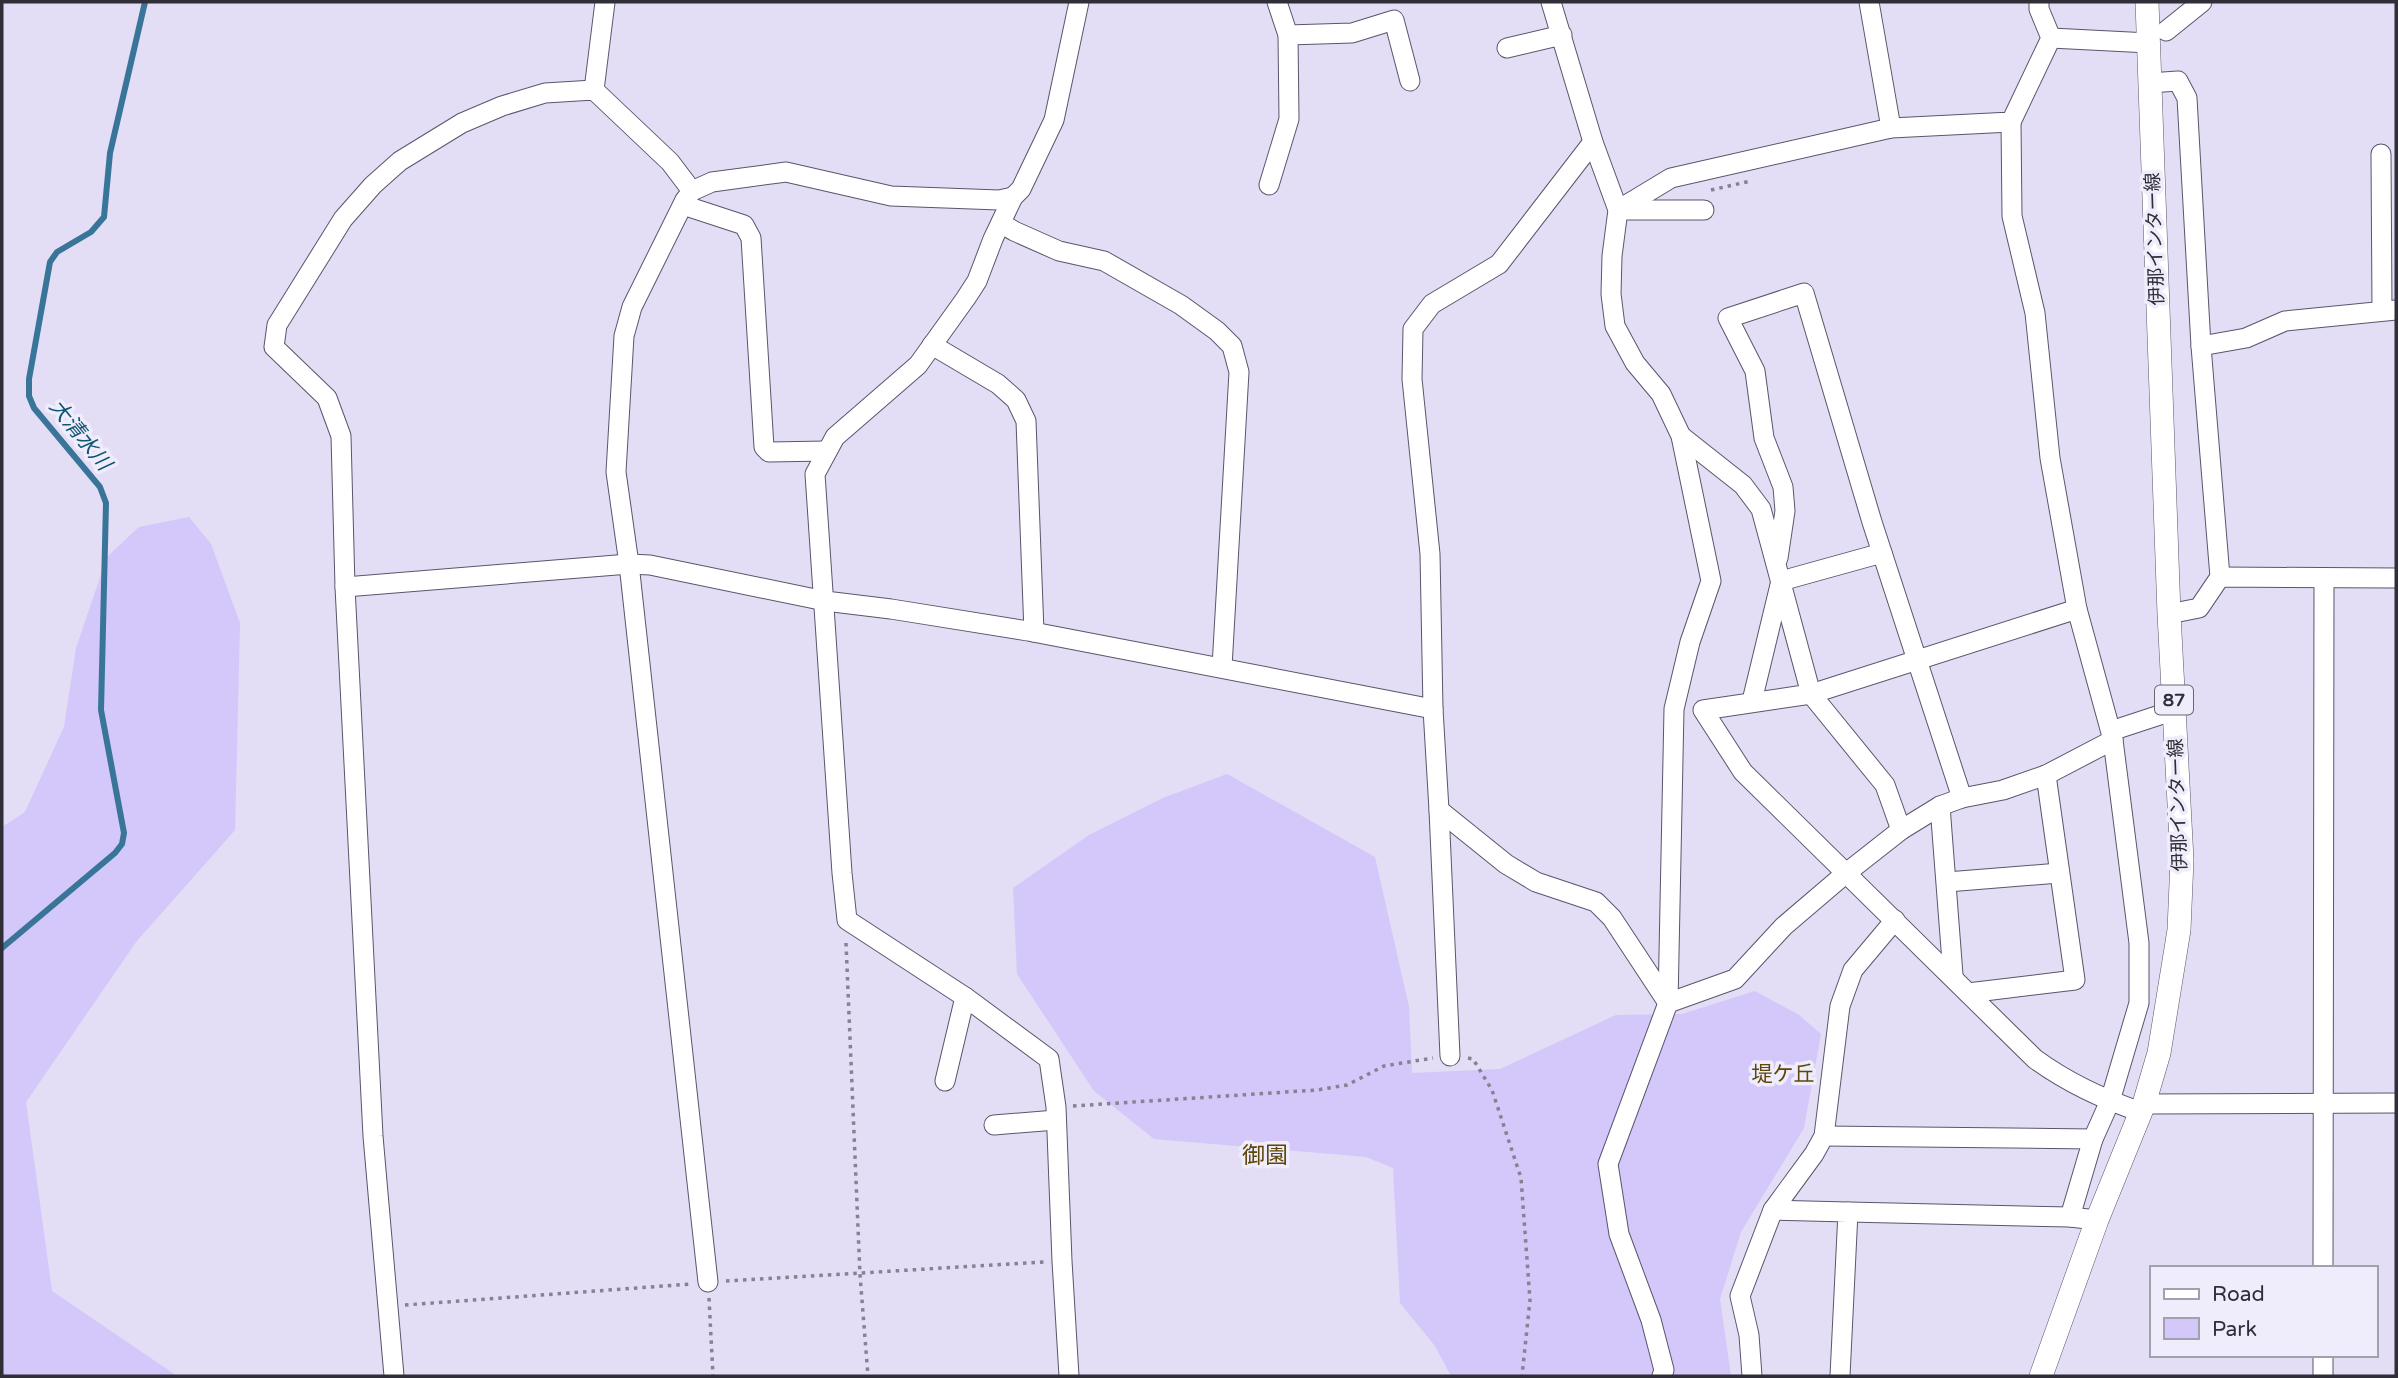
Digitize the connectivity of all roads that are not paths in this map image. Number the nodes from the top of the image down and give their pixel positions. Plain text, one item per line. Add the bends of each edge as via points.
1 (605, 2) edge
2 (1079, 2) edge
3 (1277, 2) edge
4 (1551, 2) edge
5 (1869, 2) edge
6 (2039, 2) edge
7 (2147, 2) edge
8 (2202, 2) edge
9 (1562, 34) junction
10 (1288, 35) junction
11 (2157, 37) junction
12 (2051, 38) junction
13 (1507, 48) dead end
14 (1410, 81) dead end
15 (2149, 83) junction
16 (594, 90) junction
17 (2011, 122) junction
18 (1891, 128) junction
19 (1593, 142) junction
20 (2381, 154) dead end
21 (1269, 185) dead end
22 (1013, 197) junction
23 (688, 198) junction
24 (1618, 210) junction
25 (1703, 210) dead end
26 (1001, 223) junction
27 (2389, 310) edge
28 (932, 345) junction
29 (2201, 346) junction
30 (1681, 436) junction
31 (827, 451) junction
32 (1882, 553) junction
33 (629, 564) junction
34 (1779, 574) junction
35 (2220, 577) junction
36 (2324, 578) junction
37 (2396, 578) edge
38 (345, 587) junction
39 (825, 601) junction
40 (2077, 608) junction
41 (2169, 614) junction
42 (1034, 632) junction
43 (1917, 660) junction
44 (1222, 667) junction
45 (1811, 694) junction
46 (1752, 701) junction
47 (1433, 709) junction
48 (1674, 709) junction
49 (1703, 710) junction
50 (2175, 710) junction
51 (2112, 736) junction
52 (2046, 775) junction
53 (1962, 798) junction
54 (1940, 806) junction
55 (1439, 810) junction
56 (1901, 830) junction
57 (2059, 873) junction
58 (1845, 874) junction
59 (1947, 883) junction
60 (1895, 920) junction
61 (1953, 975) junction
62 (1968, 993) junction
63 (965, 997) junction
64 (1668, 1003) junction
65 (1450, 1056) road end
66 (945, 1081) dead end
67 (2110, 1101) junction
68 (2323, 1102) junction
69 (2396, 1103) edge
70 (2143, 1108) junction
71 (1056, 1114) junction
72 (994, 1125) dead end
73 (1824, 1136) junction
74 (2093, 1139) junction
75 (1773, 1210) junction
76 (1848, 1212) junction
77 (2070, 1217) junction
78 (2097, 1220) junction
79 (2323, 1266) edge
80 (708, 1282) road end
81 (2323, 1357) edge
82 (394, 1376) edge
83 (1069, 1376) edge
84 (1662, 1376) edge
85 (1752, 1376) edge
86 (1840, 1376) edge
87 (2041, 1376) edge
88 (2323, 1376) edge

1 - 16 street
2 - 22 street via 1054,120 1021,190
3 - 10 street
4 - 9 street
5 - 18 street
6 - 12 street
7 - 11 main road, 伊那インター線 / 87
8 - 11 street
9 - 13 street
9 - 19 street
10 - 14 street via 1352,33 1394,20
10 - 21 street via 1289,119
11 - 12 street
11 - 15 main road, 伊那インター線 / 87
12 - 17 street
15 - 29 street via 2178,81 2187,98
15 - 41 main road, 伊那インター線 / 87
16 - 23 street via 670,162
16 - 38 street via 545,93 502,106 462,123 400,161 343,219 277,325 274,346 327,398 341,436
17 - 18 street
17 - 40 street via 2012,216 2035,313 2050,458
18 - 24 street via 1671,178
19 - 24 street
19 - 47 street via 1499,264 1432,304 1413,329 1412,379 1430,554
20 - 27 street
22 - 23 street via 891,196 786,172 712,182
22 - 26 street
23 - 31 street via 744,225 751,238 764,447 769,452
23 - 33 street via 632,307 624,336 616,472
24 - 25 street
24 - 30 street via 1611,294 1615,326 1634,363 1661,394
26 - 28 street via 976,281
26 - 44 street via 1059,251 1104,261 1181,304 1232,346 1239,372
27 - 29 street via 2285,321 2246,338
28 - 31 street via 918,365 835,437
28 - 42 street via 998,384 1016,400 1026,421
29 - 35 street
30 - 34 street via 1743,485 1761,509
30 - 48 street via 1711,581
31 - 39 street via 815,474
32 - 34 street
32 - 34 street via 1804,293 1728,318 1755,371 1764,438 1783,487
32 - 43 street
33 - 38 street
33 - 39 street
33 - 80 street
34 - 45 street
34 - 46 street
35 - 36 street
35 - 41 street via 2199,608
36 - 37 street
36 - 68 street
38 - 82 street via 373,1136
39 - 42 street
39 - 63 street via 847,920
40 - 43 street
40 - 51 street
41 - 50 main road, 伊那インター線 / 87
42 - 44 street
43 - 45 street
43 - 53 street
44 - 47 street
45 - 46 street
45 - 56 street via 1885,785
46 - 49 street
47 - 55 street
48 - 49 street
48 - 64 street
49 - 58 street via 1743,772
50 - 51 street
50 - 70 main road, 伊那インター線 / 87 via 2182,860 2179,930 2159,1053
51 - 52 street
51 - 67 street via 2139,943 2139,1003
52 - 53 street
52 - 57 street
53 - 54 street
54 - 56 street
54 - 59 street
55 - 64 street via 1536,882 1596,902 1612,918
55 - 65 street
56 - 58 street
57 - 59 street
57 - 62 street via 2075,980
58 - 60 street
58 - 64 street via 1784,926 1735,979
59 - 61 street
60 - 61 street
60 - 73 street via 1853,970 1840,1006
61 - 62 street
62 - 67 street via 2035,1059
63 - 66 street
63 - 71 street via 1048,1059
64 - 84 street via 1608,1164 1619,1234 1651,1320
67 - 70 street
67 - 74 street
68 - 69 street
68 - 70 street
68 - 79 street
70 - 78 main road, 伊那インター線 / 87
71 - 72 street
71 - 83 street
73 - 74 street
73 - 75 street
74 - 77 street
75 - 76 street
75 - 85 street via 1740,1296
76 - 77 street
76 - 86 street
77 - 78 street
78 - 87 main road, 伊那インター線 / 87
81 - 88 street

